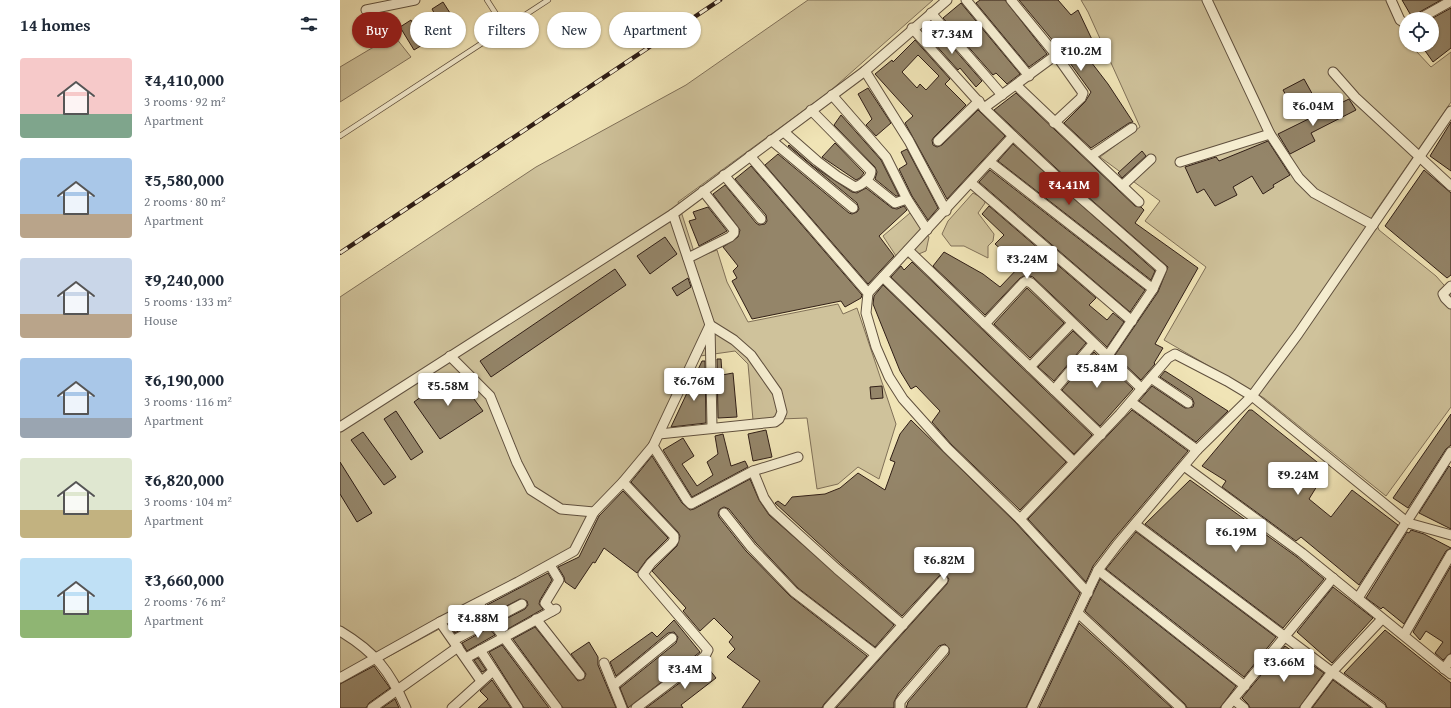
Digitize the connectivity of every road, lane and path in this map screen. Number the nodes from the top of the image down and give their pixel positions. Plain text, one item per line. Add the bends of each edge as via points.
1 (415, 0) edge
2 (487, 0) edge
3 (548, 0) edge
4 (947, 0) edge
5 (966, 0) edge
6 (1010, 0) edge
7 (1207, 0) edge
8 (1391, 0) edge
9 (1451, 1) edge
10 (366, 10) dead end
11 (495, 12) edge
12 (530, 12) edge
13 (1431, 12) edge
14 (931, 13) junction
15 (1399, 18) edge
16 (912, 28) junction
17 (475, 48) edge
18 (1056, 55) junction
19 (864, 70) junction
20 (1333, 72) dead end
21 (1029, 76) junction
22 (1016, 85) junction
23 (832, 95) junction
24 (1002, 95) junction
25 (981, 105) junction
26 (811, 110) junction
27 (1451, 112) edge
28 (1054, 123) junction
29 (1132, 128) dead end
30 (784, 132) junction
31 (1270, 134) junction
32 (340, 136) edge
33 (1013, 136) junction
34 (771, 140) junction
35 (938, 141) dead end
36 (750, 156) junction
37 (1091, 156) junction
38 (1420, 158) junction
39 (1151, 159) dead end
40 (990, 162) junction
41 (1180, 162) dead end
42 (724, 175) junction
43 (866, 180) junction
44 (1450, 182) edge
45 (971, 184) junction
46 (1122, 186) junction
47 (703, 191) junction
48 (907, 199) junction
49 (1139, 202) dead end
50 (853, 208) dead end
51 (946, 211) junction
52 (673, 214) junction
53 (761, 219) dead end
54 (1373, 225) junction
55 (927, 230) junction
56 (908, 250) junction
57 (688, 258) junction
58 (883, 277) junction
59 (1451, 286) edge
60 (1153, 289) junction
61 (868, 293) junction
62 (1451, 304) edge
63 (1132, 321) junction
64 (1072, 323) junction
65 (985, 324) junction
66 (710, 325) junction
67 (1093, 344) junction
68 (450, 356) junction
69 (1107, 357) junction
70 (1030, 367) junction
71 (1151, 378) junction
72 (1142, 389) junction
73 (1054, 390) junction
74 (1252, 396) junction
75 (1131, 402) junction
76 (1188, 403) dead end
77 (340, 427) edge
78 (712, 428) junction
79 (659, 434) junction
80 (1101, 435) junction
81 (653, 446) junction
82 (1197, 450) junction
83 (1451, 452) edge
84 (798, 457) dead end
85 (1074, 462) junction
86 (1448, 462) edge
87 (1184, 466) junction
88 (753, 471) junction
89 (623, 482) junction
90 (594, 512) junction
91 (724, 513) dead end
92 (1020, 519) junction
93 (1408, 523) junction
94 (1135, 524) junction
95 (1451, 535) edge
96 (1451, 554) edge
97 (550, 565) junction
98 (1098, 570) junction
99 (1333, 578) junction
100 (943, 580) dead end
101 (1088, 593) junction
102 (1358, 598) junction
103 (478, 602) junction
104 (522, 604) dead end
105 (1078, 614) junction
106 (536, 619) junction
107 (1382, 619) junction
108 (492, 620) junction
109 (440, 622) junction
110 (903, 625) junction
111 (340, 631) edge
112 (1285, 635) junction
113 (1404, 635) junction
114 (504, 637) junction
115 (672, 638) dead end
116 (456, 644) junction
117 (480, 650) junction
118 (944, 650) dead end
119 (875, 654) junction
120 (377, 658) junction
121 (466, 658) junction
122 (1451, 659) edge
123 (604, 663) dead end
124 (493, 671) junction
125 (1332, 672) junction
126 (1448, 672) edge
127 (580, 675) dead end
128 (340, 678) edge
129 (481, 680) junction
130 (614, 685) junction
131 (1245, 686) junction
132 (398, 688) junction
133 (1234, 700) junction
134 (455, 707) edge
135 (372, 708) edge
136 (406, 708) edge
137 (518, 708) edge
138 (557, 708) edge
139 (622, 708) edge
140 (636, 708) edge
141 (828, 708) edge
142 (900, 708) edge
143 (1032, 708) edge
144 (1181, 708) edge
145 (1226, 708) edge
146 (1244, 708) edge
147 (1305, 708) edge
148 (1381, 708) edge

1 - 10 street
2 - 11 lane
3 - 12 lane
4 - 14 street
5 - 21 street
6 - 18 street
7 - 31 street
8 - 15 street
9 - 13 street
14 - 16 street
14 - 24 street
16 - 19 street
16 - 25 street
17 - 32 lane
18 - 21 street
18 - 28 street via 1083,93 1081,98
19 - 23 street
19 - 51 street via 906,136
20 - 38 street via 1355,97
21 - 22 street
22 - 24 street
22 - 28 street
23 - 26 street
23 - 48 street via 886,157
24 - 25 street
25 - 33 street
25 - 35 street
26 - 30 street
26 - 43 street via 869,167 872,173
27 - 38 street
28 - 37 street
29 - 37 street
30 - 34 street
30 - 43 street via 817,161 852,186 857,187
31 - 41 street
31 - 54 street via 1305,186
33 - 40 street
33 - 60 street via 1161,267 1162,272
34 - 36 street
34 - 50 street
36 - 42 street
36 - 61 street
37 - 46 street
38 - 44 street
38 - 54 street
39 - 46 street
40 - 45 street
40 - 60 street
42 - 47 street
42 - 53 street
43 - 48 street via 895,203
45 - 51 street
45 - 63 street
46 - 49 street
47 - 52 street
47 - 57 street via 734,232 730,237
48 - 55 street
51 - 55 street
52 - 57 street
52 - 68 street
54 - 74 street
55 - 56 street
56 - 58 street
56 - 65 street
57 - 66 street
58 - 61 street
58 - 85 street
59 - 62 street via 1443,294
60 - 63 street
61 - 92 street via 866,313 876,347 895,389 947,448
63 - 69 street
64 - 65 street via 1026,281
64 - 67 street
64 - 70 street
65 - 70 street
66 - 78 street
66 - 78 street via 734,340 751,355 777,392 782,412 775,422
66 - 79 street
67 - 69 street
67 - 73 street
68 - 77 street
68 - 90 street via 490,396 517,463 531,490 561,509
69 - 72 street
70 - 73 street
71 - 72 street
71 - 74 street via 1168,358 1176,354
71 - 76 street
72 - 75 street
73 - 80 street
74 - 82 street
74 - 93 street
75 - 80 street
75 - 82 street
78 - 79 street
79 - 81 street
80 - 85 street
81 - 88 street via 692,504
81 - 89 street
82 - 87 street
83 - 86 street
84 - 88 street
85 - 92 street
86 - 93 street
87 - 94 street
87 - 99 street
88 - 110 street via 764,498 773,511
89 - 90 street
89 - 140 street via 674,536 672,543 643,574 708,650 705,656
90 - 97 street via 574,551
91 - 119 street via 751,547 794,592
92 - 101 street
93 - 95 street
93 - 102 street
94 - 98 street
94 - 112 street
96 - 113 street
97 - 103 street
97 - 106 street via 559,580 545,602 554,610
98 - 101 street
98 - 131 street
99 - 102 street
99 - 112 street
100 - 110 street
101 - 105 street
102 - 107 street
103 - 108 street
103 - 109 street
104 - 108 street
105 - 143 street
105 - 144 street
106 - 114 street
106 - 127 street
107 - 113 street
107 - 125 street
108 - 114 street
108 - 116 street
109 - 116 street
109 - 120 street
110 - 119 street
111 - 120 street
112 - 125 street
112 - 131 street
113 - 126 street
114 - 117 street
114 - 138 street
115 - 130 street
116 - 121 street
116 - 132 street
117 - 121 street
117 - 124 street
118 - 142 street via 903,698
119 - 141 street
120 - 128 street
120 - 132 street
121 - 129 street
122 - 126 street
123 - 130 street
124 - 129 street
124 - 137 street
125 - 147 street
125 - 148 street
129 - 134 street
130 - 139 street
131 - 133 street
132 - 135 street
132 - 136 street
133 - 145 street
133 - 146 street

